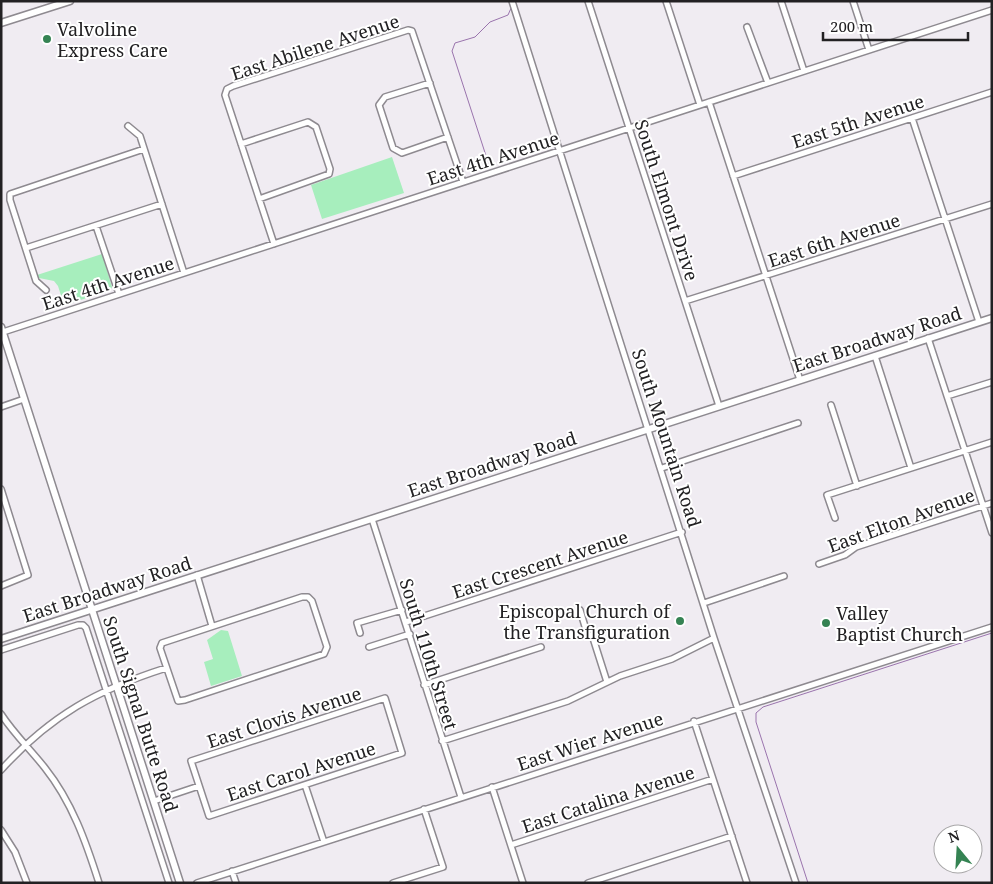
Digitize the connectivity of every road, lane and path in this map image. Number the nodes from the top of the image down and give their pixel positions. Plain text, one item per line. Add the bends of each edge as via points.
1 (70, 1) edge
2 (512, 1) edge
3 (588, 1) edge
4 (666, 1) edge
5 (781, 1) edge
6 (853, 1) edge
7 (992, 10) edge
8 (1, 24) edge
9 (747, 26) dead end
10 (869, 50) junction
11 (804, 71) junction
12 (430, 83) junction
13 (768, 83) junction
14 (992, 92) edge
15 (709, 102) junction
16 (700, 105) junction
17 (912, 118) junction
18 (128, 126) dead end
19 (630, 128) junction
20 (448, 137) junction
21 (241, 144) junction
22 (144, 149) junction
23 (560, 151) junction
24 (733, 176) junction
25 (463, 182) junction
26 (259, 199) junction
27 (162, 204) junction
28 (992, 204) edge
29 (944, 220) junction
30 (96, 226) junction
31 (274, 244) junction
32 (26, 248) junction
33 (184, 273) junction
34 (766, 277) junction
35 (46, 290) dead end
36 (119, 294) junction
37 (685, 301) junction
38 (992, 318) edge
39 (979, 322) junction
40 (2, 329) edge
41 (928, 338) junction
42 (875, 356) junction
43 (800, 380) junction
44 (992, 382) edge
45 (947, 396) junction
46 (24, 399) junction
47 (831, 405) dead end
48 (1, 406) edge
49 (719, 406) junction
50 (798, 424) dead end
51 (649, 429) junction
52 (992, 442) edge
53 (965, 451) junction
54 (662, 468) junction
55 (911, 468) junction
56 (857, 486) junction
57 (1, 489) edge
58 (992, 503) edge
59 (983, 506) junction
60 (8, 508) junction
61 (1, 510) edge
62 (835, 518) dead end
63 (372, 519) junction
64 (682, 532) junction
65 (992, 532) edge
66 (819, 564) dead end
67 (197, 576) junction
68 (784, 576) dead end
69 (1, 586) edge
70 (704, 602) junction
71 (92, 609) junction
72 (402, 610) junction
73 (580, 610) dead end
74 (406, 622) junction
75 (83, 625) joint
76 (212, 626) junction
77 (992, 627) edge
78 (360, 634) dead end
79 (410, 634) junction
80 (1, 638) edge
81 (714, 638) junction
82 (369, 647) dead end
83 (542, 647) dead end
84 (1, 650) edge
85 (166, 668) junction
86 (607, 682) junction
87 (116, 685) junction
88 (424, 685) junction
89 (106, 689) junction
90 (385, 698) joint
91 (739, 707) junction
92 (1, 714) edge
93 (694, 721) junction
94 (442, 741) junction
95 (26, 744) junction
96 (1, 770) edge
97 (713, 779) junction
98 (305, 785) junction
99 (199, 786) junction
100 (492, 787) junction
101 (461, 797) junction
102 (154, 801) junction
103 (424, 809) junction
104 (1, 830) edge
105 (732, 836) junction
106 (324, 842) junction
107 (511, 845) junction
108 (232, 871) junction
109 (27, 883) edge
110 (99, 883) edge
111 (169, 883) edge
112 (180, 883) edge
113 (197, 883) edge
114 (236, 883) edge
115 (393, 883) edge
116 (523, 883) edge
117 (588, 883) edge
118 (747, 883) edge
119 (796, 883) edge

1 - 8 main road
2 - 23 street, South Mountain Road
3 - 19 street, South Elmont Drive
4 - 16 street
5 - 11 street
6 - 10 street
7 - 10 street, East 4th Avenue
9 - 13 street
10 - 11 street, East 4th Avenue
11 - 13 street, East 4th Avenue
12 - 20 street
12 - 20 street via 380,101 393,148 402,153
12 - 21 street, East Abilene Avenue via 412,31 398,33 226,89 225,95
13 - 15 street, East 4th Avenue
14 - 17 street, East 5th Avenue
15 - 16 street, East 4th Avenue
15 - 24 street
16 - 19 street, East 4th Avenue
17 - 24 street, East 5th Avenue
17 - 29 street
18 - 22 street via 140,136
19 - 23 street, East 4th Avenue
19 - 37 street, South Elmont Drive
20 - 25 street
21 - 26 street
21 - 26 street via 308,122 313,123 319,135 329,174
22 - 27 street
22 - 32 street via 10,194
23 - 25 street, East 4th Avenue
23 - 51 street, South Mountain Road
24 - 34 street
25 - 31 street, East 4th Avenue
26 - 31 street
27 - 30 street
27 - 33 street
28 - 29 street, East 6th Avenue
29 - 34 street, East 6th Avenue
29 - 39 street
30 - 32 street
30 - 36 street
31 - 33 street, East 4th Avenue
32 - 35 street via 36,282
33 - 36 street, East 4th Avenue
34 - 37 street, East 6th Avenue
34 - 43 street
36 - 40 street, East 4th Avenue
37 - 49 street, South Elmont Drive
38 - 39 main road, East Broadway Road
39 - 41 main road, East Broadway Road
40 - 46 main road, South Signal Butte Road
41 - 42 main road, East Broadway Road
41 - 45 street
42 - 43 main road, East Broadway Road
42 - 55 street
43 - 49 main road, East Broadway Road
44 - 45 street
45 - 53 street
46 - 48 street
46 - 71 main road, South Signal Butte Road
47 - 56 street
49 - 51 main road, East Broadway Road
50 - 54 street
51 - 54 street, South Mountain Road
51 - 63 main road, East Broadway Road
52 - 53 street
53 - 55 street
53 - 59 street
54 - 64 street, South Mountain Road
55 - 56 street
56 - 62 street via 827,496
57 - 60 street
58 - 59 street, East Elton Avenue
59 - 65 street
59 - 66 street, East Elton Avenue via 856,547 845,555
60 - 61 street
60 - 69 street via 28,576
63 - 67 main road, East Broadway Road
63 - 72 street, South 110th Street
64 - 70 street, South Mountain Road
64 - 74 street, East Crescent Avenue
67 - 71 main road, East Broadway Road
67 - 76 street
68 - 70 street
70 - 81 street, South Mountain Road
71 - 80 main road, East Broadway Road
71 - 87 main road, South Signal Butte Road
72 - 74 street, South 110th Street
72 - 78 street via 357,624
73 - 86 street via 588,633 594,638
74 - 79 street, South 110th Street
75 - 84 street, East Broadway Road
75 - 89 street, South Signal Butte Road
76 - 85 street via 160,645
76 - 85 street via 308,597 312,601 326,652 185,700 178,700
77 - 91 street, East Wier Avenue
79 - 82 street
79 - 88 street, South 110th Street
81 - 86 street via 672,659
81 - 91 street, South Mountain Road
83 - 88 street
85 - 87 street
86 - 94 street via 568,701
87 - 89 street
87 - 102 main road, South Signal Butte Road
88 - 94 street, South 110th Street
89 - 95 street via 56,720
89 - 111 street, South Signal Butte Road
90 - 98 street, East Carol Avenue via 402,753
90 - 99 street, East Clovis Avenue via 191,761
91 - 93 street, East Wier Avenue
91 - 119 street, South Mountain Road
92 - 95 street
93 - 97 street
93 - 100 street, East Wier Avenue
94 - 101 street, South 110th Street
95 - 96 street
95 - 110 street via 46,769 75,817
97 - 105 street
97 - 107 street, East Catalina Avenue
98 - 99 street, East Carol Avenue via 209,816
98 - 106 street
99 - 102 street, East Carol Avenue
100 - 101 street, East Wier Avenue
100 - 107 street
101 - 103 street, East Wier Avenue
102 - 112 main road, South Signal Butte Road
103 - 106 street, East Wier Avenue
103 - 115 street via 443,867
104 - 109 street via 15,852
105 - 117 street
105 - 118 street
106 - 108 street, East Wier Avenue
107 - 116 street
108 - 113 street, East Wier Avenue
108 - 114 street

